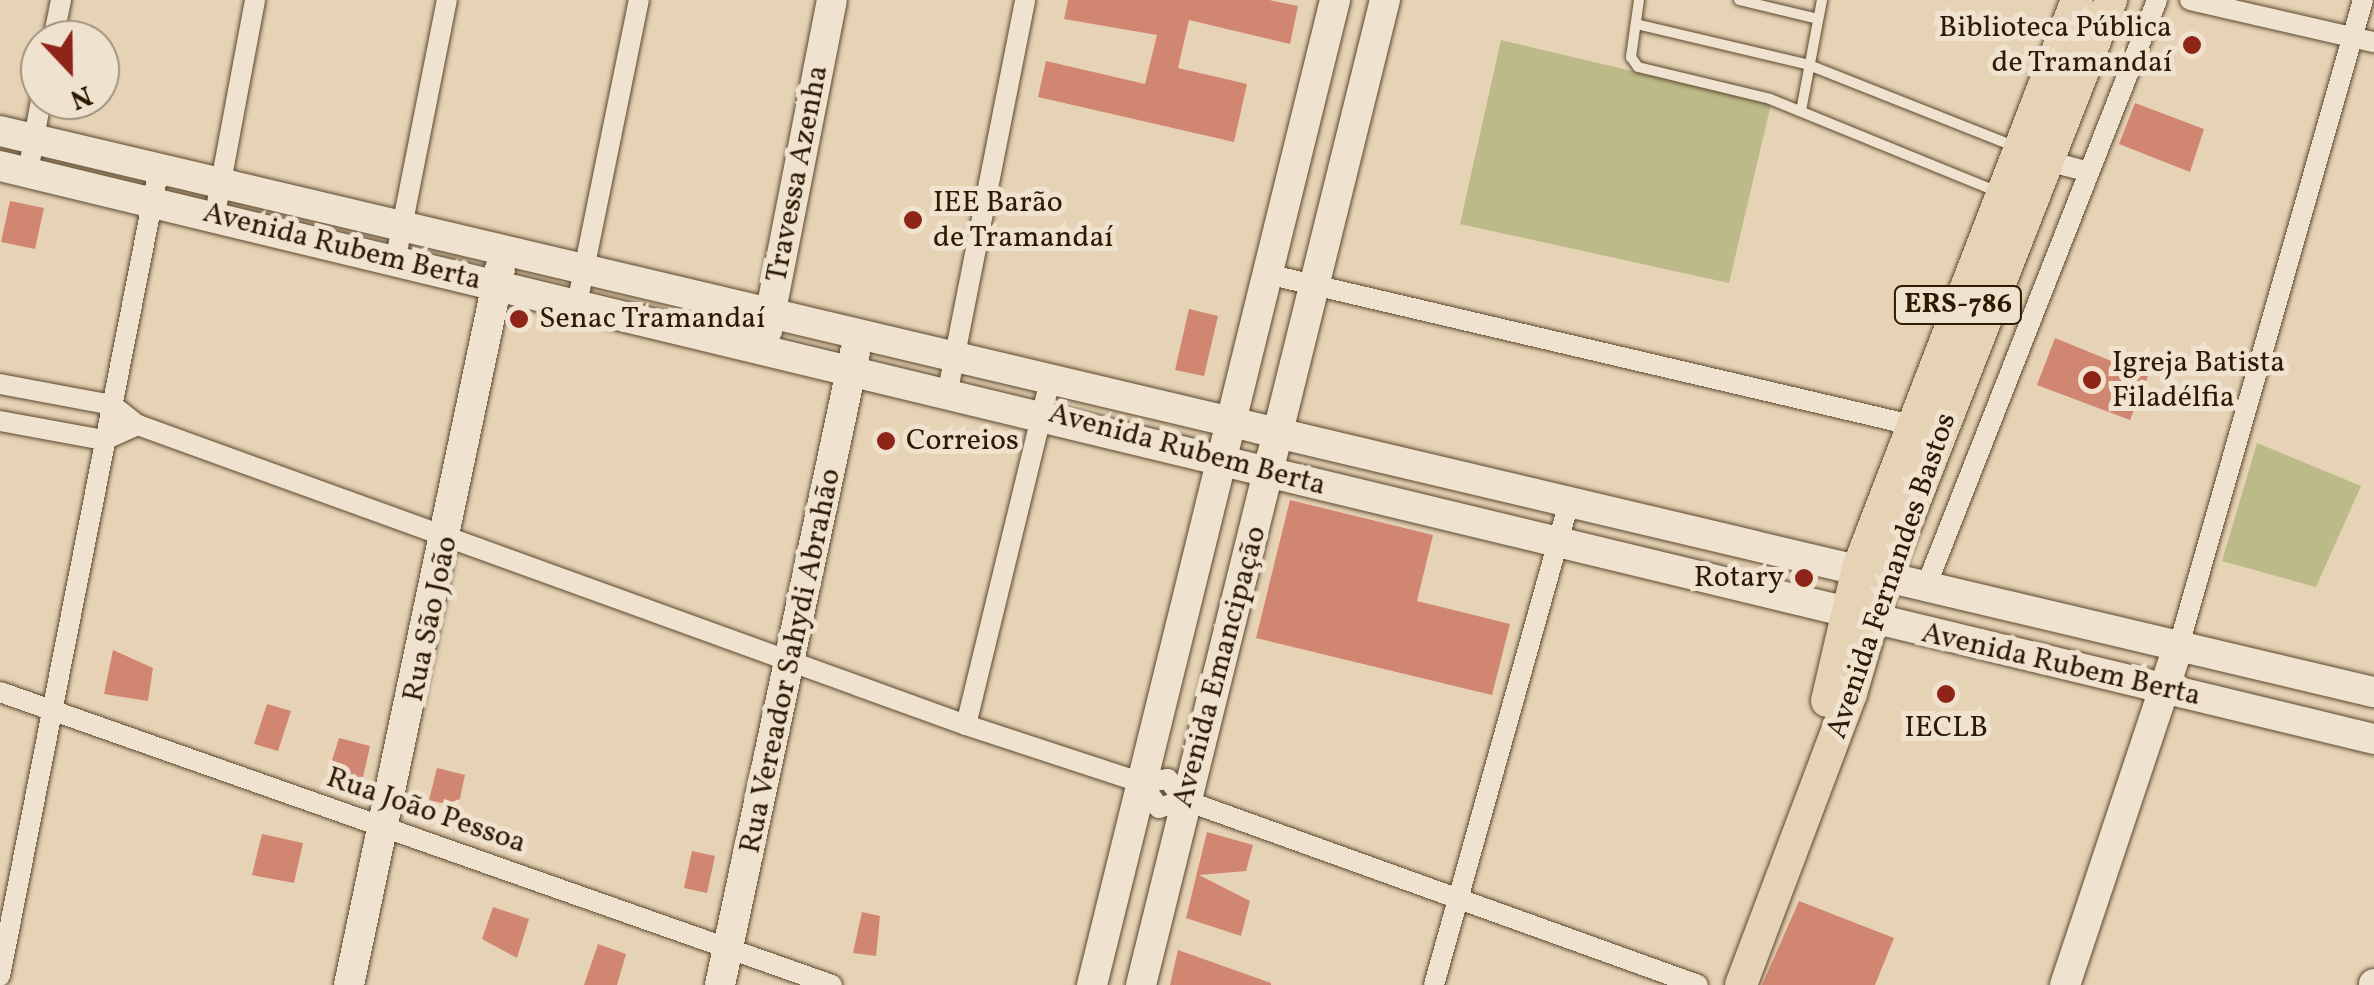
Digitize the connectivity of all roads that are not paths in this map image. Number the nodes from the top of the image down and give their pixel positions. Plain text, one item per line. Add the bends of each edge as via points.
1 (255, 0) edge
2 (447, 0) edge
3 (639, 0) edge
4 (832, 0) edge
5 (1025, 0) edge
6 (1335, 0) edge
7 (1384, 0) edge
8 (1639, 0) edge
9 (1738, 0) edge
10 (1822, 0) edge
11 (2078, 0) edge
12 (2112, 0) edge
13 (2157, 0) edge
14 (2190, 0) edge
15 (2363, 0) edge
16 (1768, 3) edge
17 (2243, 6) edge
18 (1818, 19) junction
19 (1636, 24) junction
20 (2351, 36) junction
21 (2374, 42) edge
22 (1810, 65) junction
23 (1801, 111) junction
24 (38, 120) edge
25 (0, 132) edge
26 (34, 140) junction
27 (2034, 154) junction
28 (159, 168) junction
29 (14, 169) edge
30 (2089, 172) junction
31 (2002, 194) junction
32 (217, 199) junction
33 (154, 201) junction
34 (399, 243) junction
35 (504, 251) junction
36 (588, 272) junction
37 (1267, 274) junction
38 (495, 286) junction
39 (1315, 286) junction
40 (577, 304) junction
41 (770, 314) junction
42 (859, 336) junction
43 (763, 348) junction
44 (955, 360) junction
45 (852, 368) junction
46 (1050, 380) junction
47 (0, 384) edge
48 (948, 390) junction
49 (112, 405) junction
50 (1043, 412) junction
51 (0, 422) edge
52 (1230, 422) junction
53 (138, 424) junction
54 (1912, 425) junction
55 (1283, 433) junction
56 (104, 440) junction
57 (1220, 462) junction
58 (1272, 476) junction
59 (1570, 499) junction
60 (449, 536) junction
61 (1560, 538) junction
62 (1872, 571) junction
63 (1927, 584) junction
64 (1859, 616) junction
65 (2179, 645) junction
66 (795, 658) junction
67 (2166, 690) junction
68 (0, 692) edge
69 (2374, 692) edge
70 (57, 712) junction
71 (966, 725) junction
72 (2374, 740) edge
73 (1142, 783) junction
74 (1184, 800) junction
75 (385, 829) junction
76 (1457, 898) junction
77 (729, 948) junction
78 (0, 976) edge
79 (349, 985) edge
80 (720, 985) edge
81 (832, 985) edge
82 (1092, 985) edge
83 (1140, 985) edge
84 (1434, 985) edge
85 (1698, 985) edge
86 (1718, 985) edge
87 (1741, 985) edge
88 (2064, 985) edge

1 - 32 street
2 - 34 street
3 - 36 street
4 - 41 main road, Travessa Azenha
5 - 44 street
6 - 37 main road, Avenida Emancipação
7 - 39 main road, Avenida Emancipação
8 - 19 lane
9 - 16 lane
10 - 18 lane
11 - 27 main road, Avenida Fernandes Bastos / ERS-786
12 - 27 main road, Avenida Fernandes Bastos / ERS-786
13 - 30 street, Avenida Fernandes Bastos
14 - 17 street
15 - 20 street
16 - 18 lane
17 - 20 street
18 - 22 lane
19 - 22 lane
19 - 23 lane via 1638,68
20 - 21 street
20 - 65 street
22 - 23 lane
22 - 27 lane
23 - 31 lane
24 - 26 street
25 - 26 main road, Avenida Rubem Berta
26 - 28 main road, Avenida Rubem Berta
26 - 29 street
27 - 30 street
27 - 31 main road, Avenida Fernandes Bastos / ERS-786
27 - 62 main road, Avenida Fernandes Bastos / ERS-786
28 - 32 main road, Avenida Rubem Berta
28 - 33 street
29 - 33 main road, Avenida Rubem Berta
30 - 63 street, Avenida Fernandes Bastos
31 - 54 main road, Avenida Fernandes Bastos / ERS-786
32 - 33 main road, Avenida Rubem Berta
32 - 34 main road, Avenida Rubem Berta
33 - 49 street
34 - 35 main road, Avenida Rubem Berta
34 - 38 main road, Avenida Rubem Berta
35 - 36 main road, Avenida Rubem Berta
35 - 38 main road, Rua São João
36 - 40 street
36 - 41 main road, Avenida Rubem Berta
37 - 39 street
37 - 52 main road, Avenida Emancipação
38 - 40 main road, Avenida Rubem Berta
38 - 60 main road, Rua São João
39 - 54 street
39 - 55 main road, Avenida Emancipação
40 - 43 main road, Avenida Rubem Berta
41 - 42 main road, Avenida Rubem Berta
41 - 43 main road, Travessa Azenha
42 - 44 main road, Avenida Rubem Berta
42 - 45 main road, Rua Vereador Sahydi Abrahão
43 - 45 main road, Avenida Rubem Berta
44 - 46 main road, Avenida Rubem Berta
44 - 48 street
45 - 48 main road, Avenida Rubem Berta
45 - 66 main road, Rua Vereador Sahydi Abrahão
46 - 50 street
46 - 52 main road, Avenida Rubem Berta
47 - 49 street
48 - 50 main road, Avenida Rubem Berta
49 - 53 street
49 - 56 street
50 - 57 main road, Avenida Rubem Berta
50 - 71 street
51 - 56 street
52 - 55 main road, Avenida Rubem Berta
52 - 57 main road, Avenida Emancipação
53 - 56 street
53 - 60 street
54 - 62 main road, Avenida Fernandes Bastos / ERS-786
55 - 58 main road, Avenida Emancipação
55 - 59 main road, Avenida Rubem Berta
56 - 70 street
57 - 58 main road, Avenida Rubem Berta
57 - 73 main road, Avenida Emancipação
58 - 61 main road, Avenida Rubem Berta
58 - 74 main road, Avenida Emancipação
59 - 61 street
59 - 62 main road, Avenida Rubem Berta
60 - 66 street
60 - 75 main road, Rua São João
61 - 64 main road, Avenida Rubem Berta
61 - 76 street
62 - 63 main road, Avenida Rubem Berta
62 - 64 main road, Avenida Fernandes Bastos / ERS-786
63 - 65 main road, Avenida Rubem Berta
64 - 67 main road, Avenida Rubem Berta
64 - 86 main road, Avenida Fernandes Bastos / ERS-786
64 - 87 main road, Avenida Fernandes Bastos / ERS-786
65 - 67 main road
65 - 69 main road, Avenida Rubem Berta
66 - 71 street
66 - 77 main road, Rua Vereador Sahydi Abrahão
67 - 72 main road, Avenida Rubem Berta
67 - 88 main road
68 - 70 street, Rua João Pessoa
70 - 75 street, Rua João Pessoa
70 - 78 street
71 - 73 street
73 - 74 street via 1168,779
73 - 82 main road, Avenida Emancipação
74 - 76 street
74 - 83 main road, Avenida Emancipação
75 - 77 street, Rua João Pessoa
75 - 79 main road, Rua São João
76 - 84 street
76 - 85 street
77 - 80 main road, Rua Vereador Sahydi Abrahão
77 - 81 street, Rua João Pessoa

